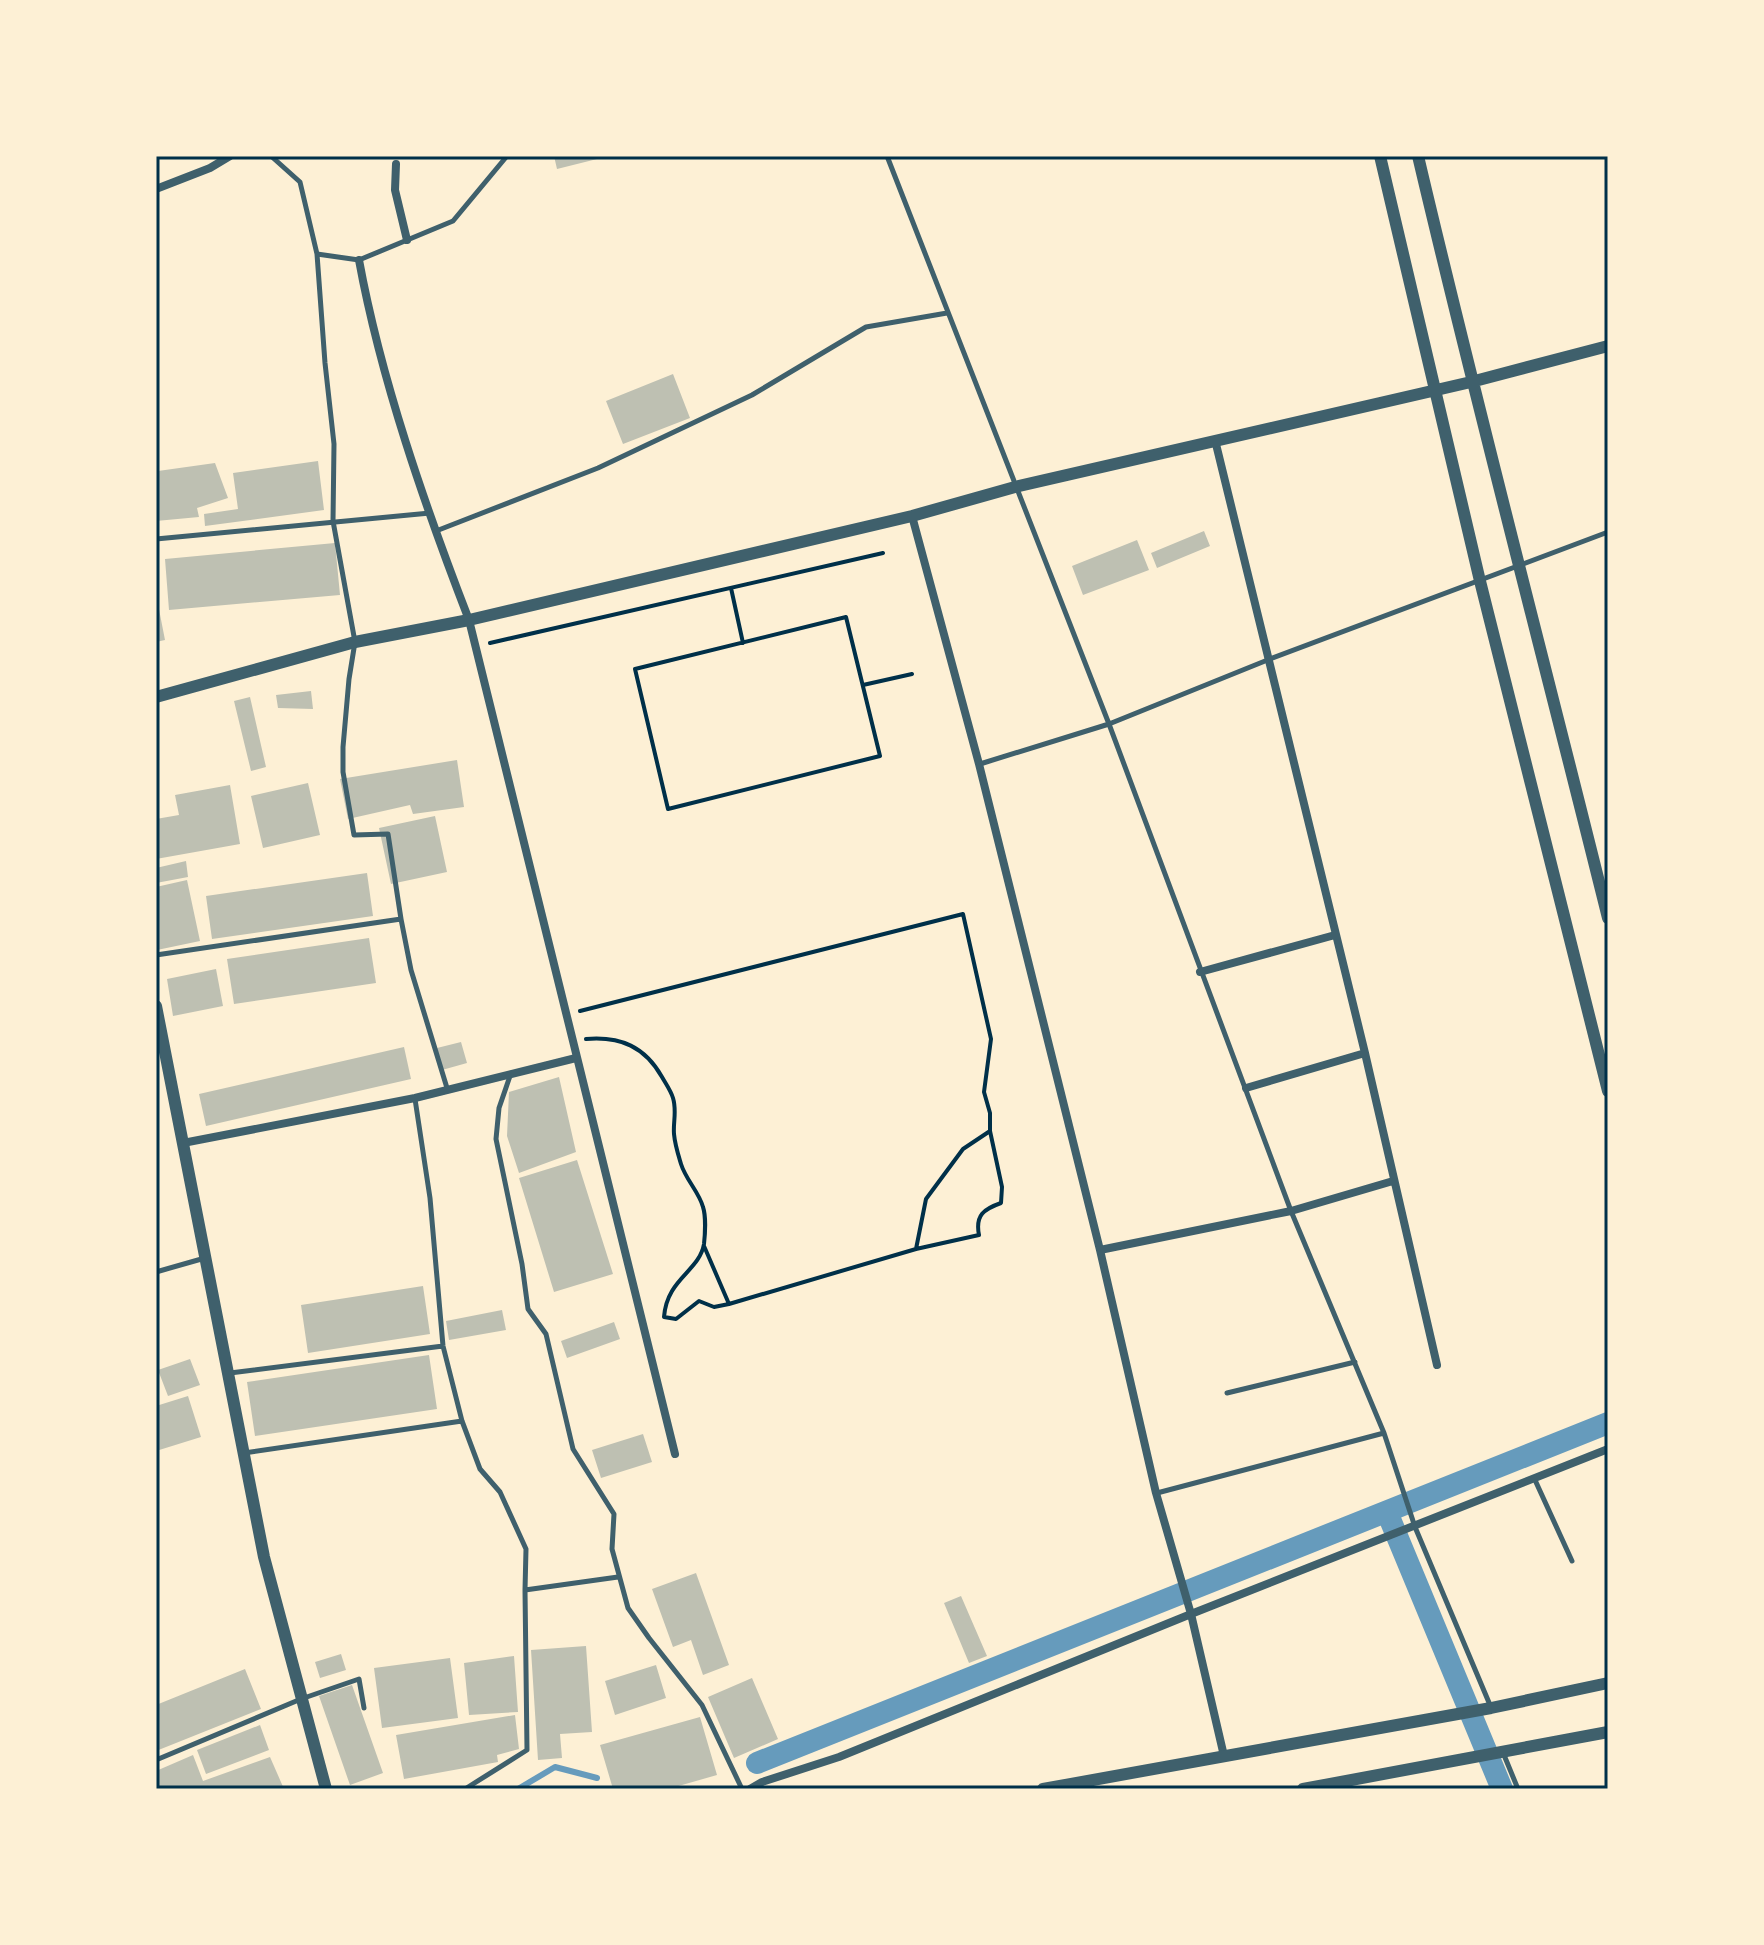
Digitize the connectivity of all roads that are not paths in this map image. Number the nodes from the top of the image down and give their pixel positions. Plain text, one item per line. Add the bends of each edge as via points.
1 (230, 156) edge
2 (271, 156) edge
3 (507, 156) edge
4 (887, 156) edge
5 (1380, 156) edge
6 (1418, 156) edge
7 (396, 164) dead end
8 (156, 189) edge
9 (407, 240) junction
10 (317, 254) junction
11 (359, 260) junction
12 (947, 313) junction
13 (1608, 346) edge
14 (1471, 382) junction
15 (1435, 390) junction
16 (1215, 440) junction
17 (1015, 487) junction
18 (430, 513) junction
19 (912, 516) junction
20 (333, 521) junction
21 (435, 532) junction
22 (1608, 532) edge
23 (156, 539) edge
24 (1521, 565) junction
25 (1480, 581) junction
26 (469, 620) junction
27 (355, 642) junction
28 (1270, 659) junction
29 (156, 697) edge
30 (1109, 724) junction
31 (979, 764) junction
32 (1608, 918) edge
33 (401, 919) junction
34 (1335, 935) junction
35 (156, 955) edge
36 (1200, 972) junction
37 (156, 1006) edge
38 (1365, 1053) junction
39 (576, 1058) junction
40 (510, 1076) junction
41 (447, 1088) junction
42 (1246, 1088) junction
43 (1608, 1091) edge
44 (415, 1098) junction
45 (183, 1143) junction
46 (1393, 1181) junction
47 (1291, 1211) junction
48 (1100, 1250) junction
49 (205, 1258) junction
50 (156, 1272) edge
51 (443, 1346) junction
52 (1355, 1362) junction
53 (1437, 1365) dead end
54 (229, 1373) junction
55 (1227, 1393) dead end
56 (462, 1421) junction
57 (1384, 1433) junction
58 (1608, 1449) edge
59 (243, 1453) junction
60 (675, 1454) dead end
61 (1535, 1480) junction
62 (1156, 1493) junction
63 (1415, 1527) junction
64 (1572, 1561) dead end
65 (618, 1577) junction
66 (525, 1590) junction
67 (1191, 1614) junction
68 (1608, 1683) edge
69 (301, 1699) junction
70 (364, 1708) dead end
71 (1491, 1708) junction
72 (1608, 1732) edge
73 (1504, 1754) junction
74 (1224, 1756) junction
75 (156, 1760) edge
76 (326, 1789) edge
77 (465, 1789) edge
78 (742, 1789) edge
79 (750, 1789) edge
80 (1043, 1789) edge
81 (1303, 1789) edge
82 (1518, 1789) edge

1 - 8 street
2 - 10 lane via 300,182
3 - 9 lane via 453,221
4 - 12 lane
5 - 15 street
6 - 14 street
7 - 9 street via 395,190
9 - 11 lane
10 - 11 lane
10 - 20 lane via 334,444
11 - 18 street via 371,325
12 - 17 lane
12 - 21 lane via 866,327 710,415 598,468
13 - 14 street
14 - 15 street
14 - 24 street
15 - 16 street
15 - 25 street
16 - 17 street
16 - 28 street
17 - 19 street
17 - 30 lane
18 - 20 lane
18 - 21 street
19 - 26 street
19 - 31 street
20 - 23 lane
20 - 27 lane
21 - 26 street
22 - 24 lane
24 - 25 lane
24 - 32 street
25 - 28 lane
25 - 43 street
26 - 27 street
26 - 39 street
27 - 29 street
27 - 33 lane via 343,747 346,788 354,835 388,834
28 - 30 lane
28 - 34 street
30 - 31 lane
30 - 36 lane
31 - 48 street
33 - 35 lane
33 - 41 lane
34 - 36 street
34 - 38 street
36 - 42 lane
37 - 45 street
38 - 42 street
38 - 46 street
39 - 40 street
39 - 60 street
40 - 41 street
40 - 65 lane via 496,1139 528,1309 546,1334 573,1449 614,1514 612,1549
41 - 44 street
42 - 47 lane
44 - 45 street
44 - 51 lane
45 - 49 street
46 - 47 street
46 - 53 street
47 - 48 street
47 - 52 lane
48 - 62 street
49 - 50 lane
49 - 54 street
51 - 54 lane
51 - 56 lane
52 - 55 lane
52 - 57 lane
54 - 59 street
56 - 59 lane
56 - 66 lane via 480,1469 500,1492 526,1549
57 - 62 lane
57 - 63 lane
58 - 61 street
59 - 69 street
61 - 63 street
61 - 64 lane
62 - 67 street
63 - 67 street
63 - 71 lane
65 - 66 lane
65 - 78 lane via 628,1608 702,1705
66 - 77 lane via 527,1750
67 - 74 street
67 - 79 street
68 - 71 street
69 - 70 lane via 359,1679
69 - 75 lane
69 - 76 street
71 - 74 street
72 - 73 street
73 - 81 street
73 - 82 lane
74 - 80 street

